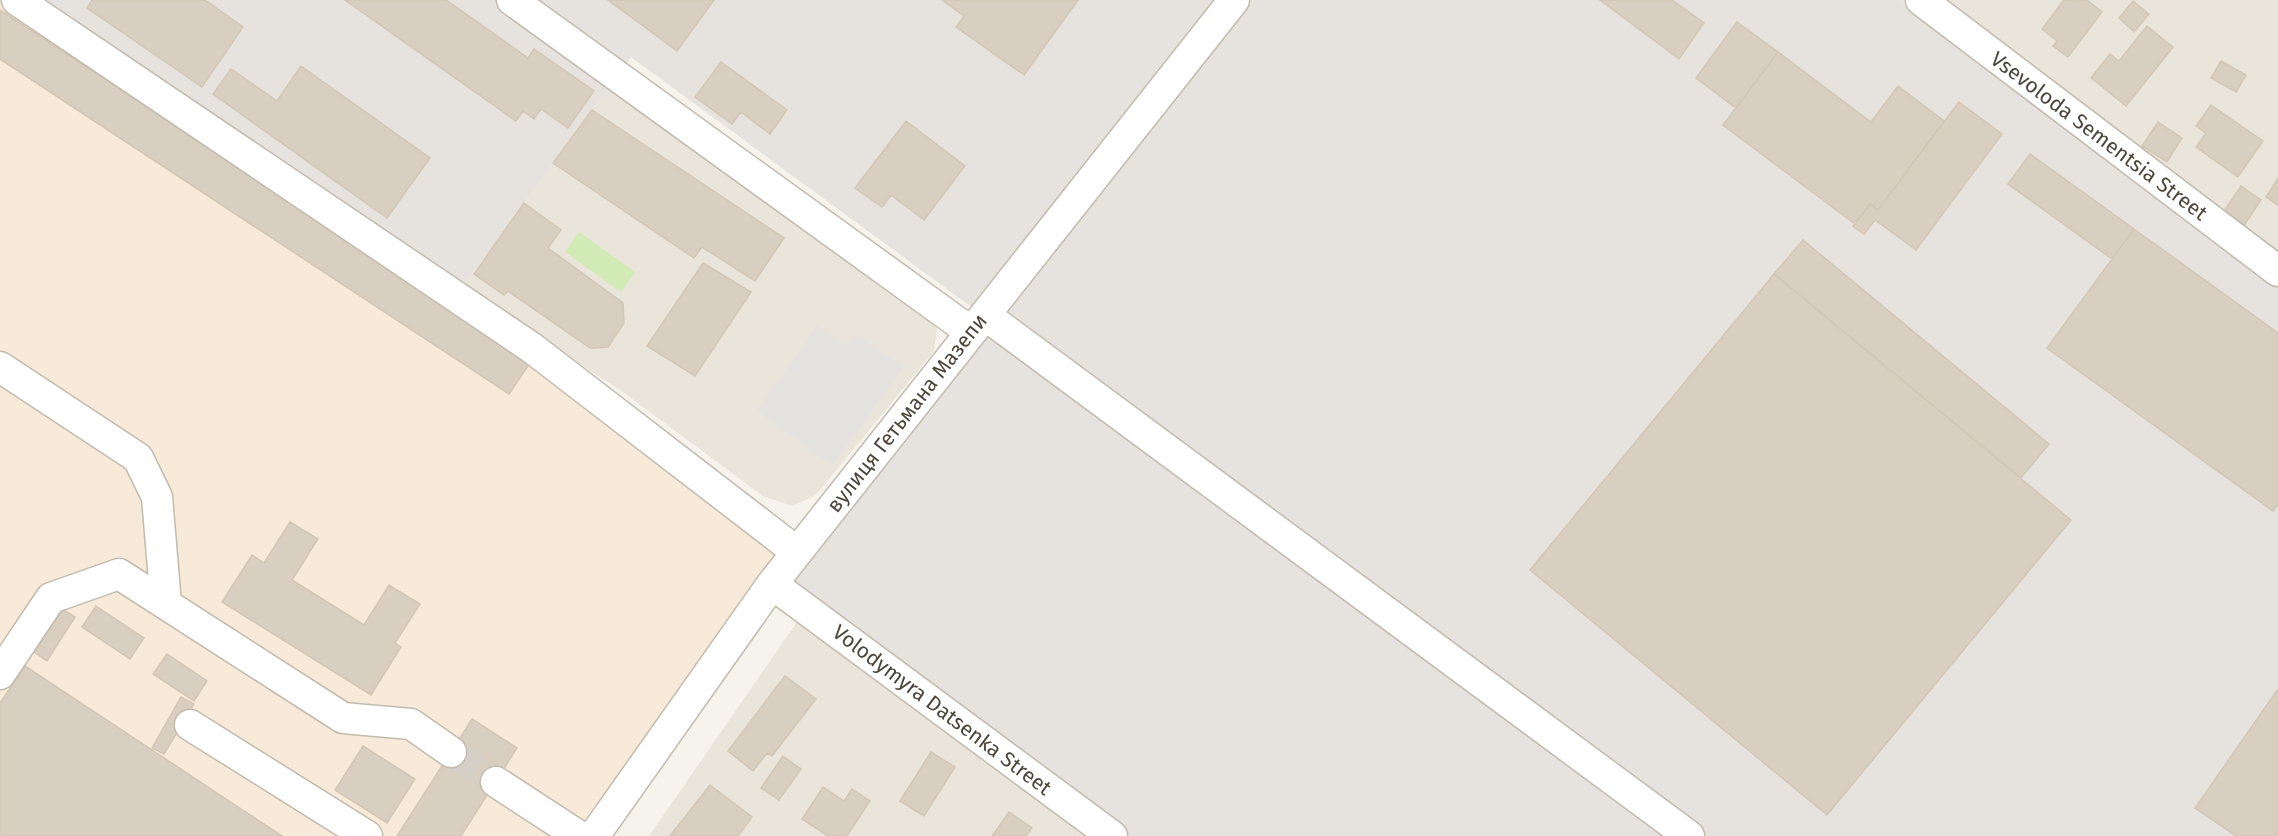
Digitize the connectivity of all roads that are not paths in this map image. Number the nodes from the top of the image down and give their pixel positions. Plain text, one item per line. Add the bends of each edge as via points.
1 (18, 0) edge
2 (512, 0) edge
3 (1234, 0) edge
4 (1921, 0) edge
5 (2278, 271) edge
6 (978, 323) junction
7 (0, 367) edge
8 (797, 552) junction
9 (772, 584) junction
10 (166, 604) junction
11 (0, 674) edge
12 (190, 725) dead end
13 (451, 752) tunnel mouth
14 (496, 782) tunnel mouth
15 (367, 836) edge
16 (579, 836) edge
17 (594, 836) edge
18 (1112, 836) edge
19 (1689, 836) edge

1 - 8 street via 532,348
2 - 6 street
3 - 6 street, вулиця Гетьмана Мазепи
4 - 5 street, Vsevoloda Sementsia Street
6 - 8 street, вулиця Гетьмана Мазепи
6 - 19 street
7 - 10 street via 138,458 157,497
8 - 9 street, вулиця Гетьмана Мазепи
9 - 17 street, вулиця Гетьмана Мазепи
9 - 18 street, Volodymyra Datsenka Street
10 - 11 street via 119,574 51,598
10 - 13 street via 343,718 411,724
12 - 15 street
14 - 16 street

